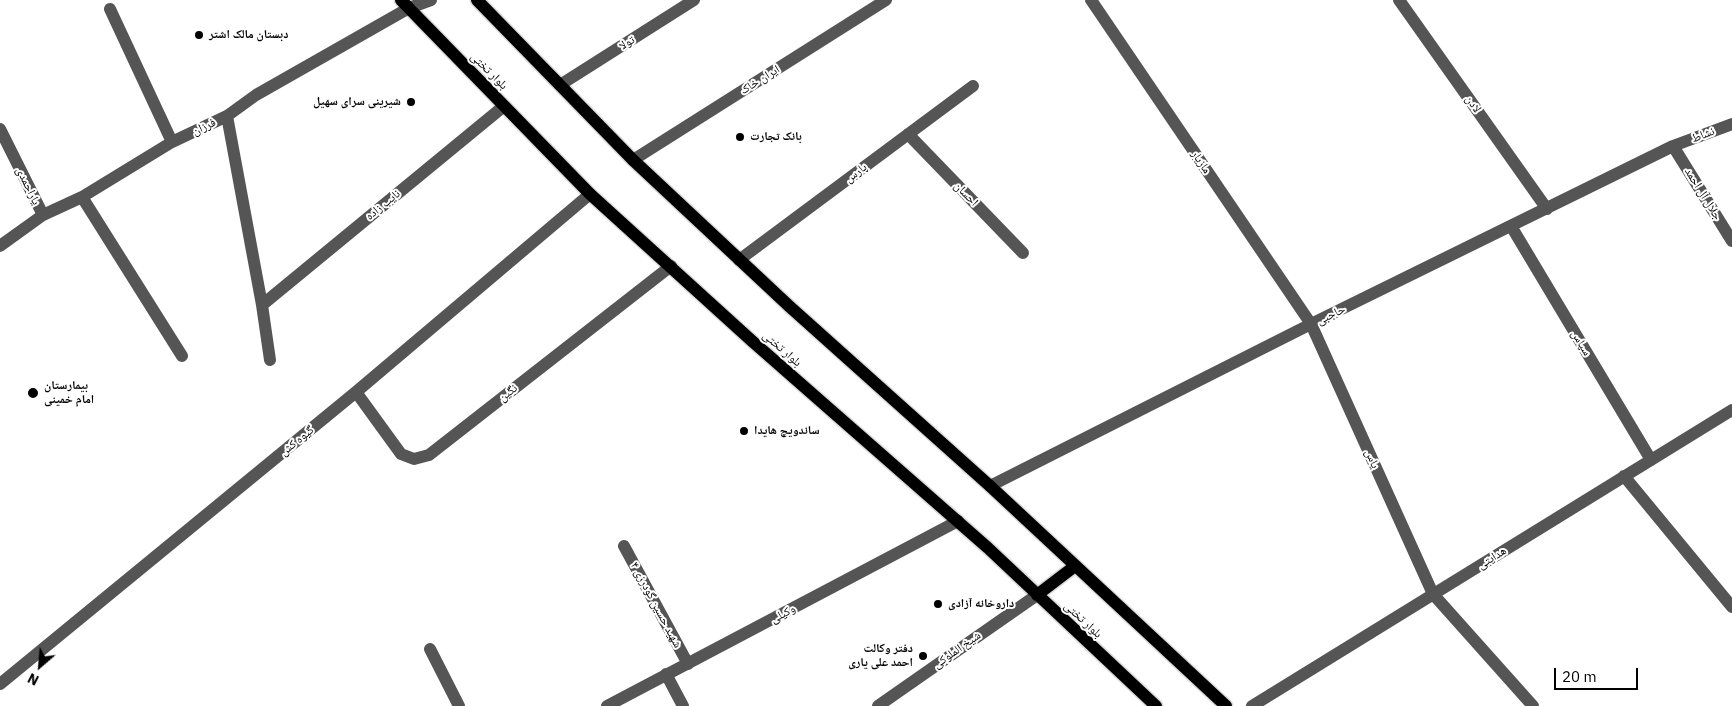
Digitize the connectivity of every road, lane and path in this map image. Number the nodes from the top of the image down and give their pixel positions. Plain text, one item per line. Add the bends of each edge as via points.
1 (431, 0) edge
2 (477, 0) edge
3 (694, 0) edge
4 (886, 0) edge
5 (1091, 0) edge
6 (1400, 0) edge
7 (405, 4) edge
8 (110, 8) dead end
9 (560, 85) junction
10 (973, 86) dead end
11 (504, 106) junction
12 (228, 116) junction
13 (1732, 124) edge
14 (0, 129) edge
15 (908, 134) junction
16 (172, 142) junction
17 (1673, 146) junction
18 (633, 160) junction
19 (590, 194) junction
20 (82, 198) junction
21 (1547, 209) junction
22 (43, 216) junction
23 (1511, 226) junction
24 (1732, 241) edge
25 (0, 246) edge
26 (1023, 253) dead end
27 (740, 260) junction
28 (670, 266) junction
29 (262, 305) junction
30 (1311, 324) junction
31 (182, 356) dead end
32 (270, 360) dead end
33 (356, 392) junction
34 (1732, 410) edge
35 (1651, 460) junction
36 (1624, 476) junction
37 (990, 486) junction
38 (958, 521) junction
39 (624, 546) dead end
40 (1076, 566) junction
41 (1433, 594) junction
42 (1037, 595) junction
43 (1732, 607) edge
44 (430, 649) dead end
45 (688, 664) junction
46 (666, 674) junction
47 (0, 684) edge
48 (459, 706) edge
49 (607, 706) edge
50 (683, 706) edge
51 (878, 706) edge
52 (1156, 706) edge
53 (1226, 706) edge
54 (1252, 706) edge
55 (1533, 706) edge

1 - 7 street, فرزان
2 - 9 main road
3 - 9 street, تولا
4 - 18 street, ایران خاک
5 - 30 street, مازیار
6 - 21 street, لادن
7 - 11 main road, بلوار تختی
7 - 12 street, فرزان via 256,95
8 - 16 street
9 - 18 main road
10 - 15 street, پارس
11 - 19 main road, بلوار تختی
11 - 29 street, نایب زاده
12 - 16 street, فرزان
12 - 29 street
13 - 17 street, نشاط
14 - 22 street, یاراحمدی
15 - 26 street, احسان
15 - 27 street, پارس
16 - 20 street, فرزان
17 - 21 street, حاجبی
17 - 24 street, جلال آل احمد
18 - 27 main road
19 - 28 main road, بلوار تختی
19 - 33 street, گیوه کش
20 - 22 street, فرزان
20 - 31 street
21 - 23 street, حاجبی
22 - 25 street, فرزان
23 - 30 street, حاجبی
23 - 35 street, سپاس
27 - 37 main road
28 - 33 street, نگین via 429,455 414,459 401,454
28 - 38 main road, بلوار تختی
29 - 32 street
30 - 37 street, حاجبی
30 - 41 street, یاس
33 - 47 street, گیوه کش
34 - 35 street, هدایتی
35 - 36 street, هدایتی
36 - 41 street, هدایتی
36 - 43 street
37 - 40 main road
38 - 42 main road, بلوار تختی
38 - 45 street, وکیلی
39 - 45 street, شهید حسین گودرزی ۴
40 - 42 main road
40 - 53 main road
41 - 54 street, هدایتی
41 - 55 street, یاس
42 - 51 street, شیخ الملوکی
42 - 52 main road, بلوار تختی
44 - 48 street
45 - 46 street, وکیلی
46 - 49 street, وکیلی
46 - 50 street

